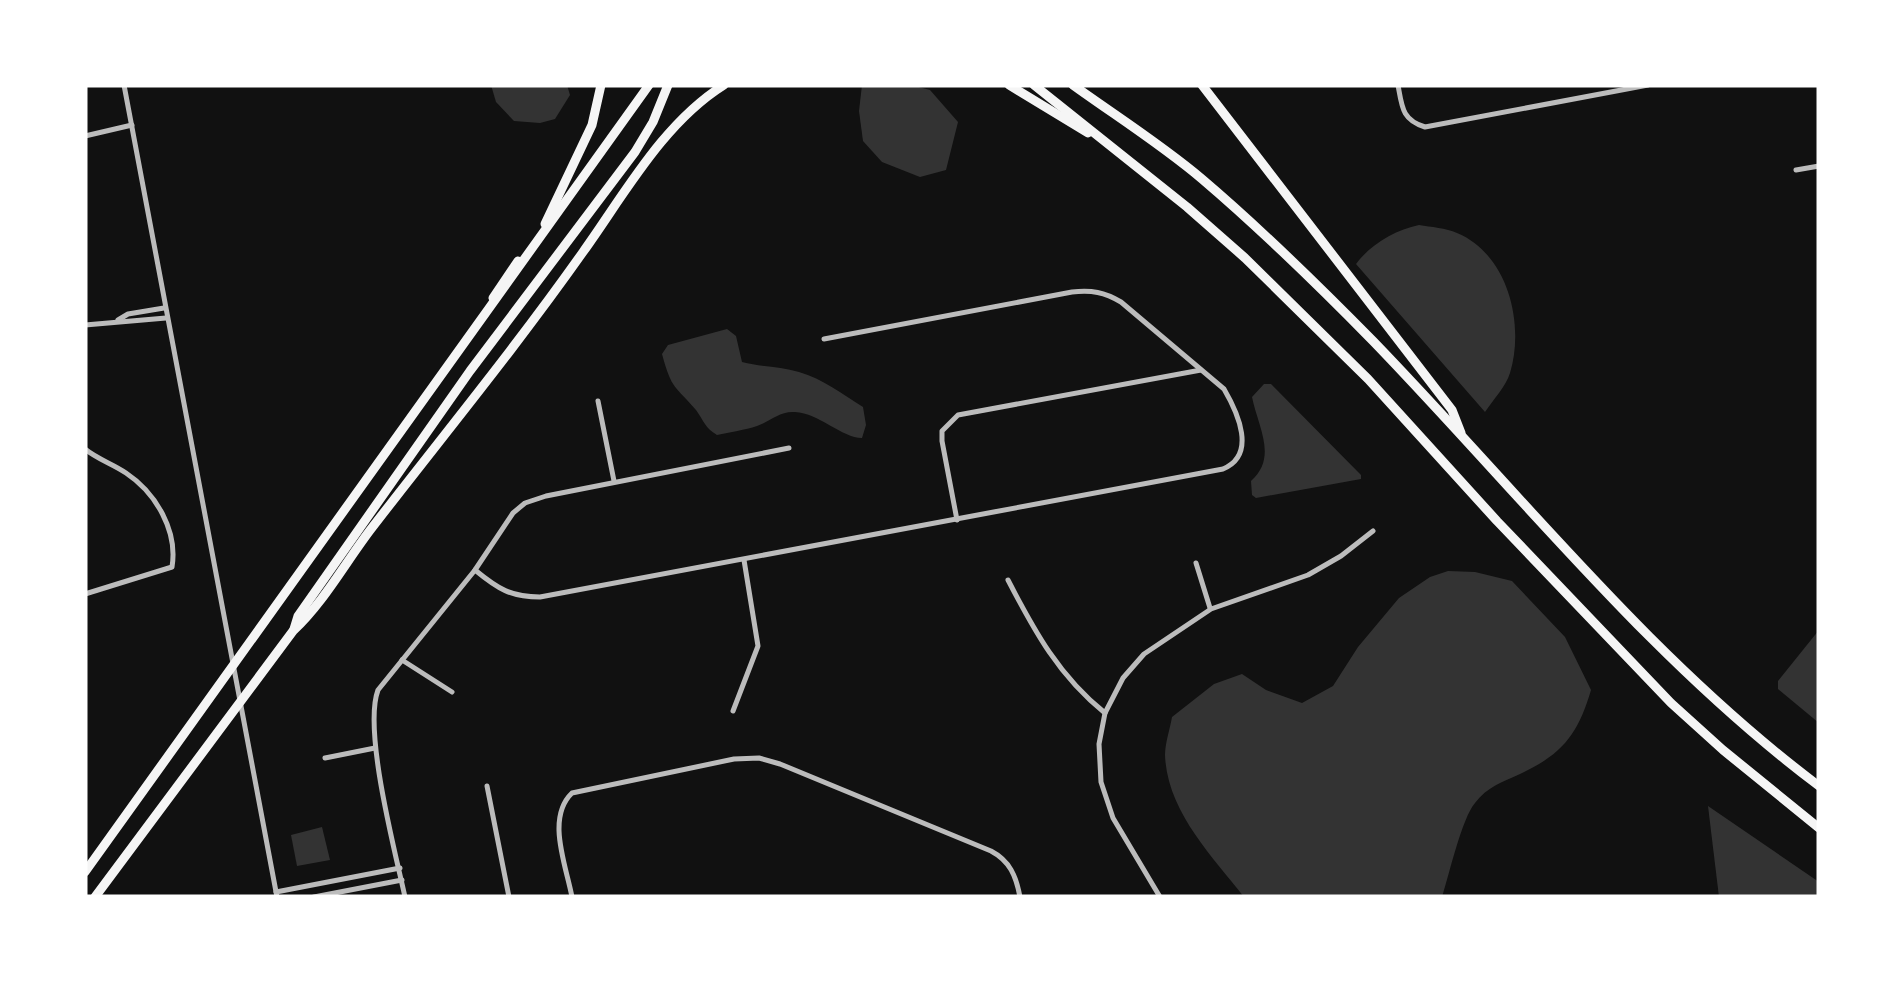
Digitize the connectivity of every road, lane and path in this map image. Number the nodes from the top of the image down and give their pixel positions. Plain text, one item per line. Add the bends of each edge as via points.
1 (124, 85) edge
2 (601, 85) edge
3 (649, 85) edge
4 (724, 85) edge
5 (1009, 85) edge
6 (1034, 85) edge
7 (1073, 85) edge
8 (1202, 85) edge
9 (1398, 85) edge
10 (1648, 85) edge
11 (667, 88) edge
12 (132, 125) junction
13 (85, 136) edge
14 (1116, 152) junction
15 (1819, 166) edge
16 (1796, 170) dead end
17 (164, 308) junction
18 (488, 309) junction
19 (166, 318) junction
20 (116, 322) junction
21 (85, 324) edge
22 (824, 338) dead end
23 (1201, 370) junction
24 (598, 401) dead end
25 (1462, 436) junction
26 (789, 448) dead end
27 (85, 449) edge
28 (614, 482) junction
29 (957, 520) junction
30 (1372, 531) dead end
31 (744, 560) junction
32 (1196, 563) dead end
33 (476, 570) junction
34 (1008, 580) dead end
35 (85, 594) edge
36 (1211, 609) junction
37 (292, 631) junction
38 (402, 660) junction
39 (452, 692) dead end
40 (734, 710) dead end
41 (1104, 713) junction
42 (375, 748) junction
43 (325, 758) dead end
44 (487, 786) dead end
45 (1819, 786) edge
46 (1819, 828) edge
47 (400, 868) junction
48 (85, 872) edge
49 (402, 880) junction
50 (276, 894) edge
51 (95, 897) edge
52 (314, 897) edge
53 (405, 897) edge
54 (509, 897) edge
55 (572, 897) edge
56 (1020, 897) edge
57 (1160, 897) edge

1 - 12 street
2 - 18 highway via 592,125 559,198
3 - 18 highway
4 - 37 highway via 681,119 531,326
5 - 14 highway
6 - 14 highway
7 - 25 highway via 1267,236
8 - 25 highway via 1452,410
9 - 10 street via 1403,112 1425,127
11 - 37 highway via 635,152 470,372
12 - 13 street
12 - 17 street
14 - 46 highway via 1257,270 1368,378 1672,702
15 - 16 street
17 - 19 street
17 - 20 street
18 - 48 highway
19 - 20 street
19 - 50 street
20 - 21 street
22 - 23 street via 1091,290 1122,302
23 - 29 street via 958,415 942,431
23 - 29 street via 1234,406 1243,442 1234,464
24 - 28 street
25 - 45 highway via 1662,652
26 - 28 street
27 - 35 street via 131,476 161,511 174,552 172,566
28 - 33 street via 525,503
29 - 31 street
30 - 36 street via 1308,575
31 - 33 street via 540,598 499,591
31 - 40 street via 758,646
32 - 36 street
33 - 38 street
34 - 41 street via 1040,642
36 - 41 street via 1144,654
37 - 51 highway
38 - 39 street
38 - 42 street via 372,706
41 - 57 street via 1102,782 1113,818
42 - 43 street
42 - 47 street
44 - 54 street
47 - 49 street
47 - 50 street
49 - 52 street
49 - 53 street
55 - 56 street via 558,826 563,802 585,788 759,758 990,850 1004,858

